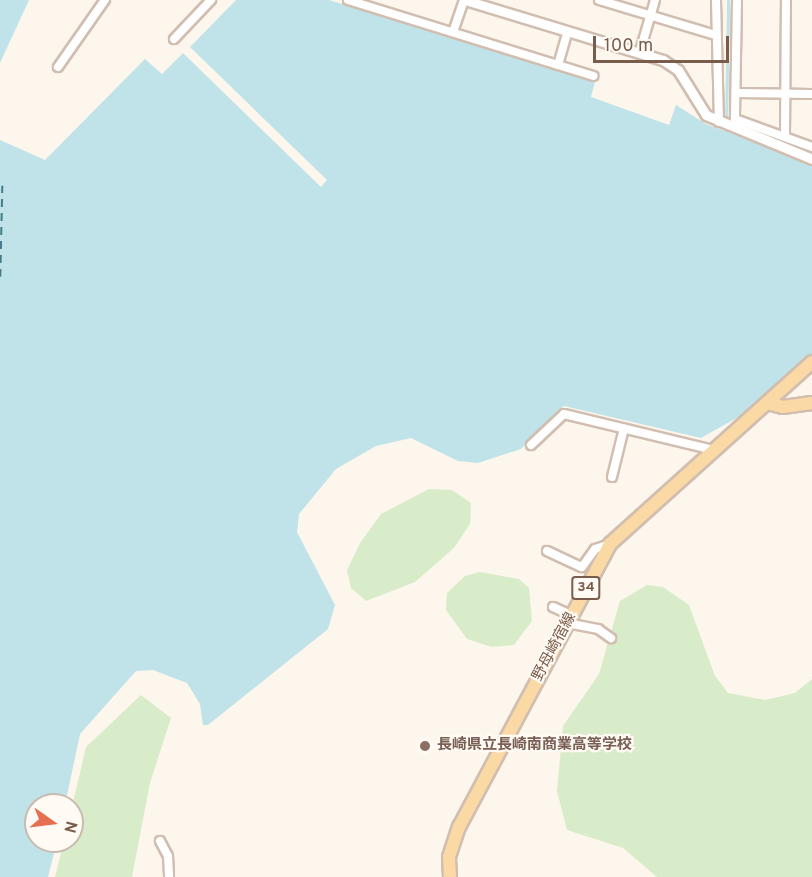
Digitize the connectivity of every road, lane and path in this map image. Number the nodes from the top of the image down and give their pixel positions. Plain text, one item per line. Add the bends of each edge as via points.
1 (105, 0) edge
2 (212, 0) edge
3 (348, 0) edge
4 (464, 0) edge
5 (599, 0) edge
6 (655, 0) edge
7 (716, 0) edge
8 (737, 0) edge
9 (786, 0) edge
10 (488, 3) edge
11 (650, 16) junction
12 (568, 30) junction
13 (453, 32) junction
14 (716, 35) junction
15 (174, 39) dead end
16 (640, 51) junction
17 (558, 65) junction
18 (58, 67) dead end
19 (593, 76) dead end
20 (736, 93) junction
21 (786, 93) junction
22 (812, 94) edge
23 (718, 122) junction
24 (785, 137) junction
25 (812, 147) edge
26 (812, 159) edge
27 (812, 362) edge
28 (767, 403) junction
29 (812, 403) edge
30 (624, 428) junction
31 (531, 446) dead end
32 (710, 449) junction
33 (612, 477) dead end
34 (610, 544) junction
35 (547, 551) dead end
36 (553, 607) dead end
37 (569, 619) junction
38 (611, 638) dead end
39 (160, 841) dead end
40 (169, 877) edge
41 (450, 877) edge

1 - 18 street
2 - 15 street
3 - 13 street
4 - 10 street
4 - 13 street
5 - 11 street
6 - 11 street
7 - 14 street
8 - 20 street
9 - 21 street
10 - 12 street
11 - 14 street
11 - 16 street
12 - 16 street
12 - 17 street
13 - 17 street
14 - 23 street
16 - 23 street via 678,70 706,115
17 - 19 street
20 - 21 street
20 - 24 street via 735,119
21 - 22 street
21 - 24 street
23 - 26 street
24 - 25 street
27 - 28 main road, 野母崎宿線 / 34
28 - 29 main road via 783,407
28 - 32 main road, 野母崎宿線 / 34
30 - 31 street via 564,414
30 - 32 street
30 - 33 street
32 - 34 main road, 野母崎宿線 / 34
34 - 35 street via 595,549 582,567
34 - 37 main road, 野母崎宿線 / 34
36 - 37 street
37 - 38 street
37 - 41 main road, 野母崎宿線 / 34 via 459,827 449,857
39 - 40 street via 168,856

